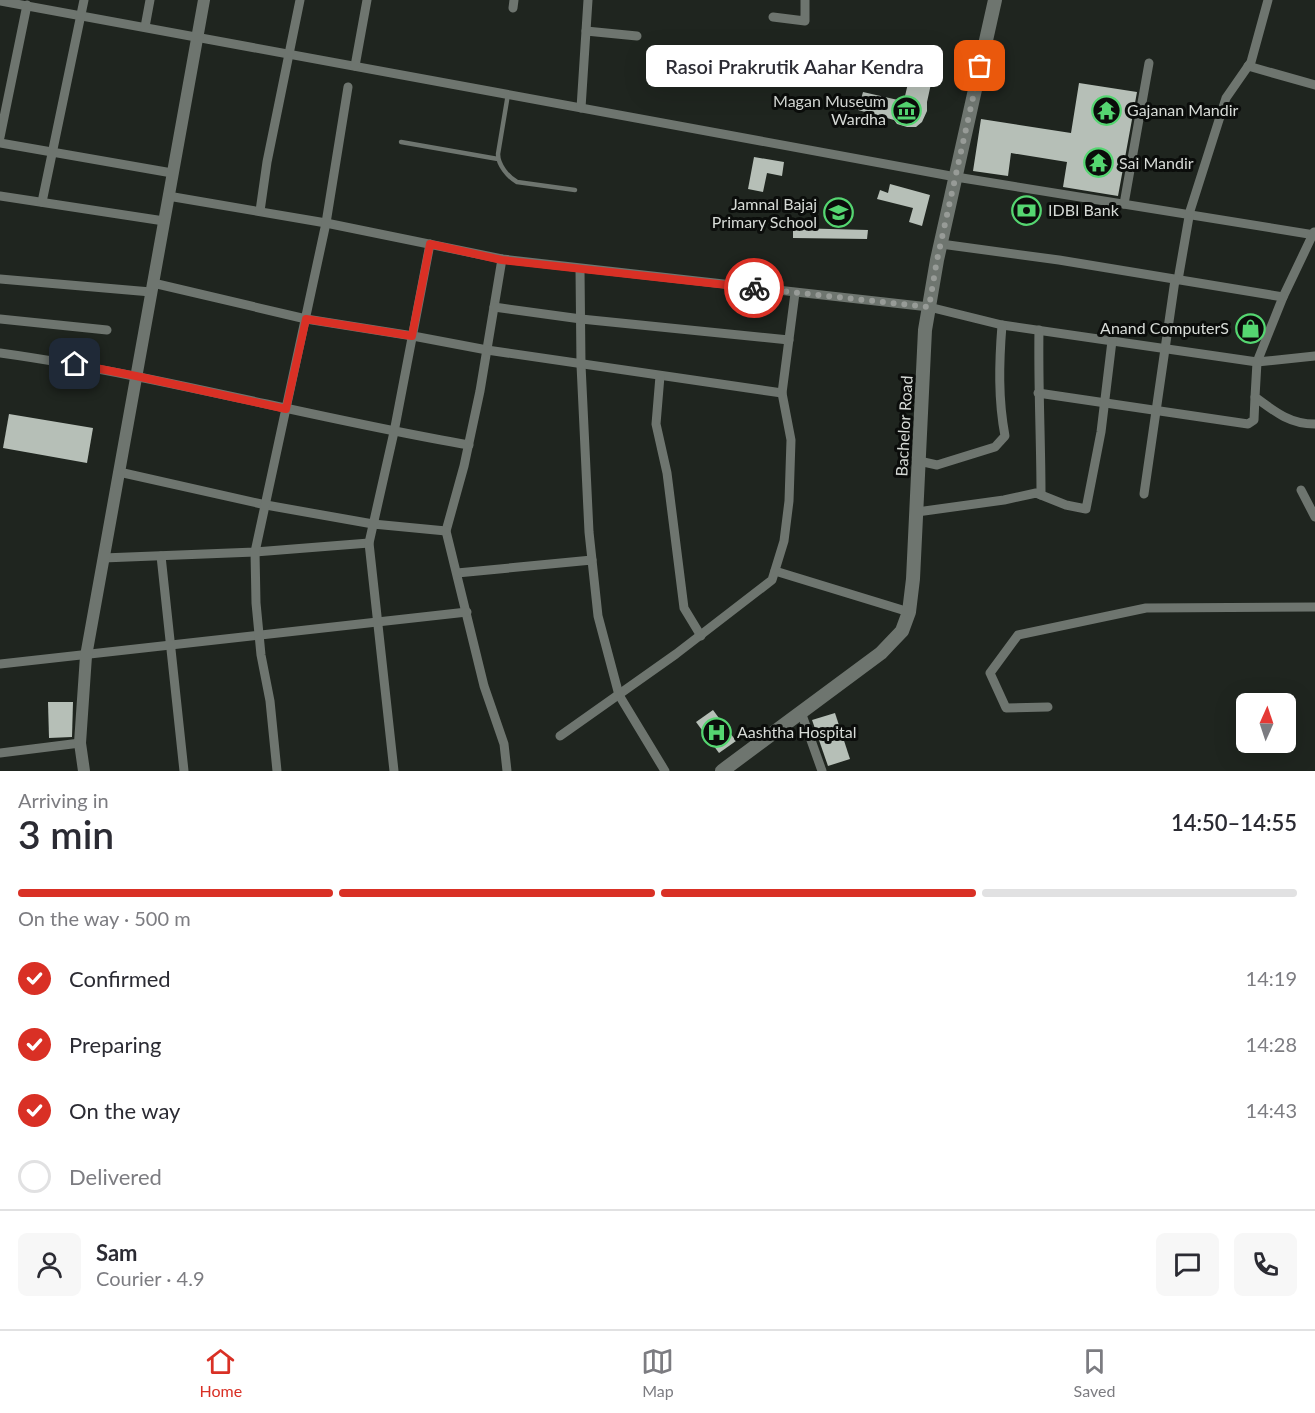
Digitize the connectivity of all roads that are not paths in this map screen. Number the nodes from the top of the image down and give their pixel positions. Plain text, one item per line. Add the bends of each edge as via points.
1 (84, 0) edge
2 (150, 0) edge
3 (204, 0) edge
4 (300, 0) edge
5 (367, 0) edge
6 (588, 0) edge
7 (806, 0) edge
8 (995, 0) edge
9 (1268, 0) edge
10 (0, 1) edge
11 (25, 3) edge
12 (81, 15) junction
13 (773, 17) dead end
14 (145, 27) junction
15 (586, 31) junction
16 (197, 36) junction
17 (637, 36) dead end
18 (290, 53) junction
19 (1149, 63) dead end
20 (355, 66) junction
21 (1248, 66) junction
22 (1315, 85) edge
23 (348, 87) dead end
24 (508, 94) junction
25 (581, 108) junction
26 (0, 137) edge
27 (401, 142) dead end
28 (0, 143) edge
29 (53, 152) junction
30 (498, 159) junction
31 (172, 172) junction
32 (956, 177) junction
33 (575, 190) dead end
34 (0, 196) edge
35 (168, 196) junction
36 (42, 202) junction
37 (1124, 204) junction
38 (260, 212) junction
39 (1190, 215) junction
40 (164, 221) junction
41 (326, 223) junction
42 (1314, 233) edge
43 (430, 244) junction
44 (941, 244) junction
45 (502, 260) junction
46 (580, 269) junction
47 (0, 279) edge
48 (1177, 280) junction
49 (152, 288) junction
50 (795, 293) junction
51 (1283, 297) junction
52 (494, 307) junction
53 (929, 307) junction
54 (306, 319) junction
55 (581, 319) junction
56 (0, 320) edge
57 (1002, 325) junction
58 (107, 330) dead end
59 (1039, 330) junction
60 (412, 336) junction
61 (789, 340) junction
62 (1112, 341) junction
63 (1164, 348) junction
64 (487, 350) junction
65 (0, 353) edge
66 (1315, 356) edge
67 (1257, 362) junction
68 (581, 365) junction
69 (136, 376) junction
70 (660, 376) junction
71 (782, 393) junction
72 (1038, 393) junction
73 (1255, 397) junction
74 (1104, 403) junction
75 (286, 409) junction
76 (1155, 411) junction
77 (1315, 424) edge
78 (394, 432) junction
79 (469, 445) junction
80 (919, 461) junction
81 (119, 472) junction
82 (1301, 490) dead end
83 (1144, 494) dead end
84 (1041, 495) junction
85 (266, 505) junction
86 (917, 512) junction
87 (1315, 518) edge
88 (374, 524) junction
89 (446, 531) junction
90 (369, 543) junction
91 (255, 552) junction
92 (161, 556) junction
93 (103, 558) junction
94 (592, 560) junction
95 (775, 571) junction
96 (457, 573) junction
97 (1315, 607) edge
98 (467, 612) junction
99 (909, 612) junction
100 (378, 622) junction
101 (259, 634) junction
102 (701, 636) junction
103 (170, 643) junction
104 (86, 656) junction
105 (0, 664) edge
106 (619, 695) junction
107 (1048, 708) dead end
108 (801, 712) junction
109 (560, 736) dead end
110 (80, 743) junction
111 (0, 753) edge
112 (84, 771) edge
113 (184, 771) edge
114 (276, 771) edge
115 (394, 771) edge
116 (507, 771) edge
117 (665, 771) edge
118 (722, 771) edge
119 (822, 771) edge

1 - 12 street
2 - 14 street
3 - 16 street
4 - 18 street
5 - 20 street
6 - 15 street
7 - 13 street via 805,21
8 - 32 main road, Bachelor Road
9 - 21 street
10 - 11 street
11 - 12 street
11 - 26 street
12 - 14 street
12 - 29 street
14 - 16 street
15 - 17 street
15 - 25 street
16 - 18 street
16 - 31 street
18 - 20 street
18 - 38 street
19 - 37 street
20 - 24 street
21 - 22 street
21 - 39 street via 1227,94
23 - 41 street
24 - 25 street
24 - 30 lane
25 - 32 street
27 - 30 lane
28 - 29 street
29 - 31 street
29 - 36 street
30 - 33 lane via 517,182
31 - 35 street
32 - 37 street
32 - 44 main road, Bachelor Road
34 - 36 street
35 - 38 street
35 - 40 street
36 - 40 street
37 - 39 street
38 - 41 street
39 - 42 street
39 - 48 street
40 - 49 street
41 - 43 street
41 - 54 street
42 - 51 street
43 - 45 street
43 - 60 street
44 - 48 street
44 - 53 main road, Bachelor Road
45 - 46 street
45 - 52 street
46 - 50 street
46 - 55 street
47 - 49 street
48 - 51 street
48 - 63 street
49 - 54 street
49 - 69 street
50 - 53 street
50 - 61 street
51 - 67 street
52 - 55 street
52 - 64 street
53 - 57 street
53 - 80 main road, Bachelor Road
54 - 60 street
54 - 75 street
55 - 61 street
55 - 68 street
56 - 58 street
57 - 59 street
57 - 80 street via 999,389 1005,436 995,447 937,465
59 - 62 street
59 - 72 street
60 - 64 street
60 - 78 street
61 - 71 street
62 - 63 street
62 - 74 street
63 - 67 street
63 - 76 street
64 - 68 street
64 - 79 street
65 - 69 street
66 - 67 street
67 - 73 street
68 - 70 street
68 - 94 street
69 - 75 street
69 - 81 street
70 - 71 street
70 - 102 street via 656,424 667,473 684,608
71 - 95 street via 791,440 790,481 784,541
72 - 74 street
72 - 84 street
73 - 76 street via 1254,420 1248,424
73 - 77 street via 1299,424
74 - 76 street
74 - 84 street via 1086,509
75 - 78 street
75 - 85 street
76 - 83 street
78 - 79 street
78 - 88 street
79 - 89 street
80 - 86 main road, Bachelor Road
81 - 85 street
81 - 93 street
82 - 87 street
84 - 86 street
85 - 88 street
85 - 91 street
86 - 99 main road, Bachelor Road
88 - 89 street
88 - 90 street
89 - 96 street
90 - 91 street
90 - 100 street
91 - 92 street
91 - 101 street
92 - 93 street
92 - 103 street
93 - 104 street
94 - 96 street
94 - 106 street via 598,616
95 - 99 street
95 - 102 street via 772,580
96 - 98 street
97 - 107 street via 1146,608 1018,635 990,673 1006,708
98 - 100 street
98 - 116 street via 484,686 504,744
99 - 108 main road, Bachelor Road via 902,631 881,653
100 - 101 street
100 - 115 street
101 - 103 street
101 - 114 street
102 - 106 street
103 - 104 street
103 - 113 street
104 - 105 street
104 - 110 street
106 - 109 street
106 - 117 street
108 - 118 main road, Bachelor Road
108 - 119 street
110 - 111 street
110 - 112 street

